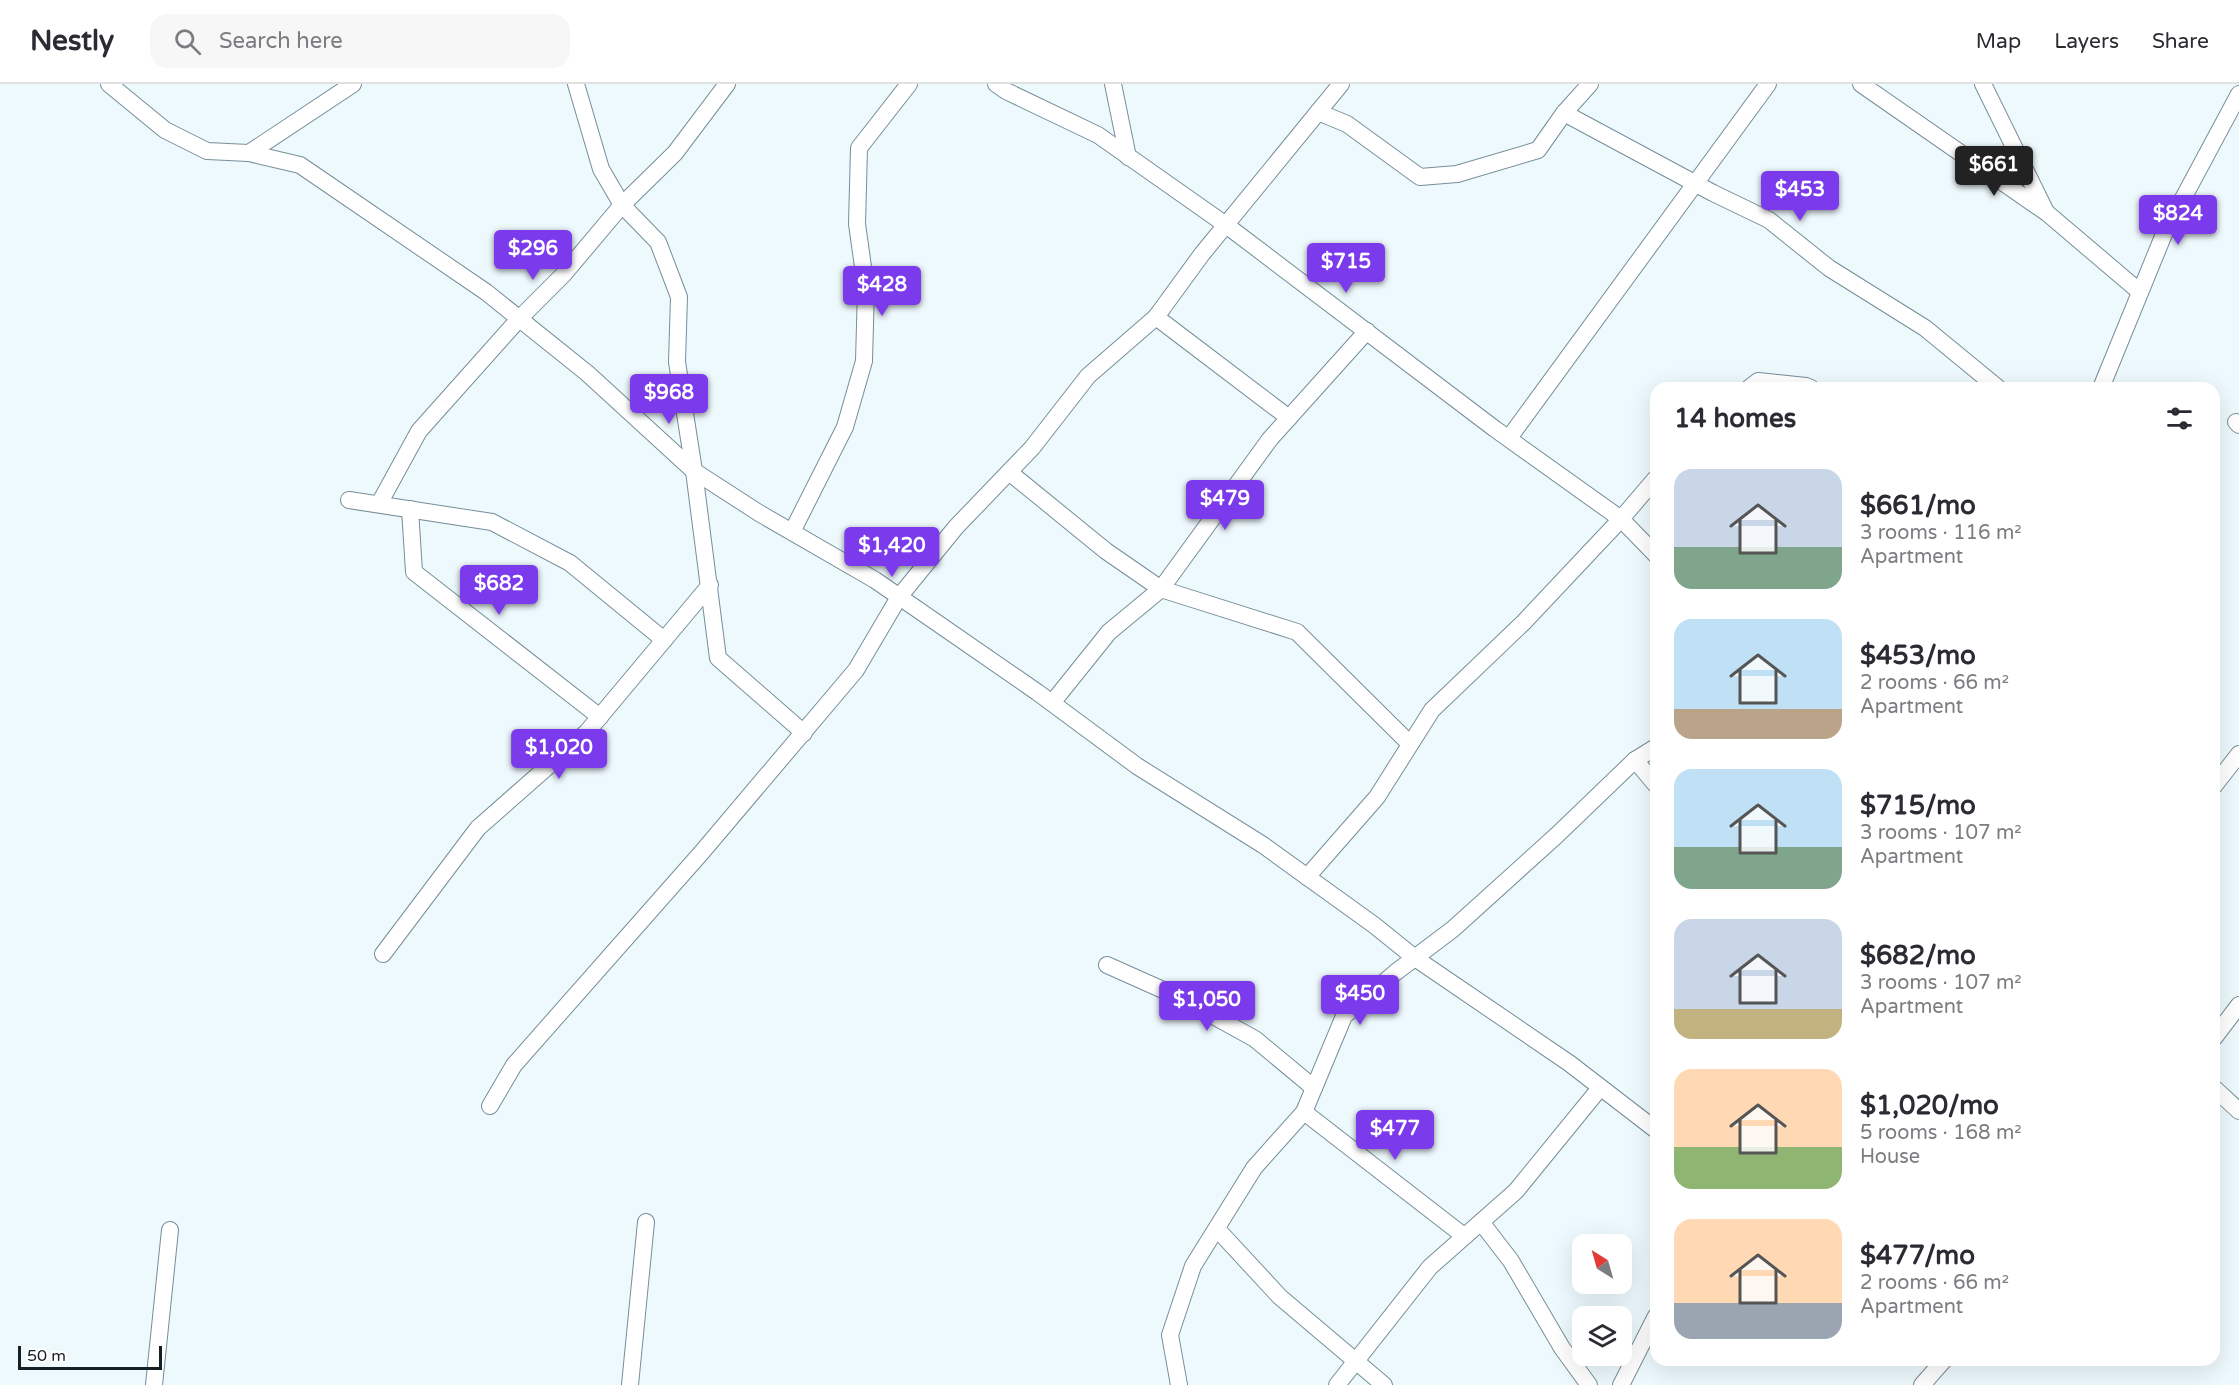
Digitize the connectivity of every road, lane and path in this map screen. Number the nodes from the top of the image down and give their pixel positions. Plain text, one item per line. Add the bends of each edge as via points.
1 (109, 84) edge
2 (352, 84) edge
3 (576, 84) edge
4 (727, 84) edge
5 (909, 84) edge
6 (996, 84) edge
7 (1113, 84) edge
8 (1341, 84) edge
9 (1590, 84) edge
10 (1768, 84) edge
11 (1861, 84) edge
12 (1983, 84) edge
13 (2239, 94) edge
14 (1318, 112) junction
15 (1564, 113) junction
16 (249, 153) junction
17 (1128, 157) junction
18 (1695, 184) junction
19 (622, 206) junction
20 (2047, 213) junction
21 (1226, 225) junction
22 (2140, 292) junction
23 (1156, 317) junction
24 (519, 319) junction
25 (1367, 331) junction
26 (1991, 382) edge
27 (2103, 382) edge
28 (1289, 418) junction
29 (1509, 438) junction
30 (694, 471) junction
31 (1009, 472) junction
32 (1650, 485) edge
33 (349, 500) dead end
34 (379, 504) junction
35 (410, 509) junction
36 (1621, 519) junction
37 (792, 532) junction
38 (1650, 549) edge
39 (710, 585) junction
40 (1161, 589) junction
41 (899, 597) junction
42 (664, 640) junction
43 (1052, 703) junction
44 (600, 717) junction
45 (804, 733) junction
46 (1410, 744) junction
47 (1650, 751) edge
48 (2239, 754) edge
49 (1635, 760) junction
50 (1650, 778) edge
51 (2220, 778) edge
52 (1307, 877) junction
53 (383, 954) dead end
54 (1415, 958) junction
55 (1107, 965) dead end
56 (2239, 1005) edge
57 (2220, 1030) edge
58 (1314, 1088) junction
59 (1600, 1088) junction
60 (2220, 1094) edge
61 (490, 1106) dead end
62 (2239, 1111) edge
63 (1304, 1112) junction
64 (1650, 1126) edge
65 (646, 1222) dead end
66 (1481, 1222) junction
67 (1217, 1229) junction
68 (171, 1230) dead end
69 (1464, 1236) junction
70 (1650, 1328) edge
71 (1355, 1361) junction
72 (1940, 1366) edge
73 (1928, 1383) edge
74 (154, 1385) edge
75 (630, 1385) edge
76 (1179, 1385) edge
77 (1337, 1385) edge
78 (1384, 1385) edge
79 (1589, 1385) edge
80 (1621, 1385) edge

1 - 16 street via 165,130 207,152
2 - 16 street
3 - 19 street via 601,169
4 - 19 street via 675,153
5 - 37 street via 859,148 857,224 866,288 864,362 845,427
6 - 17 street via 1098,135
7 - 17 street
8 - 14 street
9 - 15 street
10 - 18 street
11 - 20 street
12 - 20 street
13 - 22 street via 2164,234
14 - 15 street via 1347,124 1420,177 1457,174 1538,150
14 - 21 street
15 - 18 street
16 - 24 street via 300,165 486,292
17 - 21 street
18 - 26 street via 1769,220 1829,268 1925,328
18 - 29 street
19 - 24 street
19 - 30 street via 658,242 679,297 677,362
20 - 22 street
21 - 23 street
21 - 25 street
22 - 27 street
23 - 28 street
23 - 31 street via 1088,376
24 - 30 street via 587,373
24 - 34 street via 419,431
25 - 28 street
25 - 29 street
28 - 40 street
29 - 36 street
30 - 37 street
30 - 39 street
31 - 40 street via 1106,551
31 - 41 street via 956,527
32 - 36 street
33 - 34 street
34 - 35 street
35 - 42 street via 492,522 570,563
35 - 44 street via 414,572
36 - 38 street
36 - 46 street via 1524,622 1432,710
37 - 41 street
39 - 42 street
39 - 45 street via 718,658
40 - 43 street via 1109,632
40 - 46 street via 1297,632
41 - 43 street
41 - 45 street via 856,670
42 - 44 street
43 - 52 street via 1137,766
44 - 53 street via 478,828
45 - 61 street via 514,1065
46 - 52 street via 1377,797
47 - 49 street
48 - 51 street
49 - 50 street
49 - 54 street via 1453,929
52 - 54 street
54 - 58 street via 1344,1016
54 - 59 street
55 - 58 street via 1181,998 1255,1039
56 - 57 street
58 - 63 street
59 - 64 street
59 - 66 street via 1516,1191
60 - 62 street
63 - 67 street via 1254,1168
63 - 69 street
65 - 75 street
66 - 69 street
66 - 79 street via 1511,1261 1562,1348
67 - 71 street via 1280,1297
67 - 76 street via 1193,1266 1170,1335
68 - 74 street
69 - 71 street via 1430,1267
70 - 80 street
71 - 77 street
71 - 78 street
72 - 73 street

